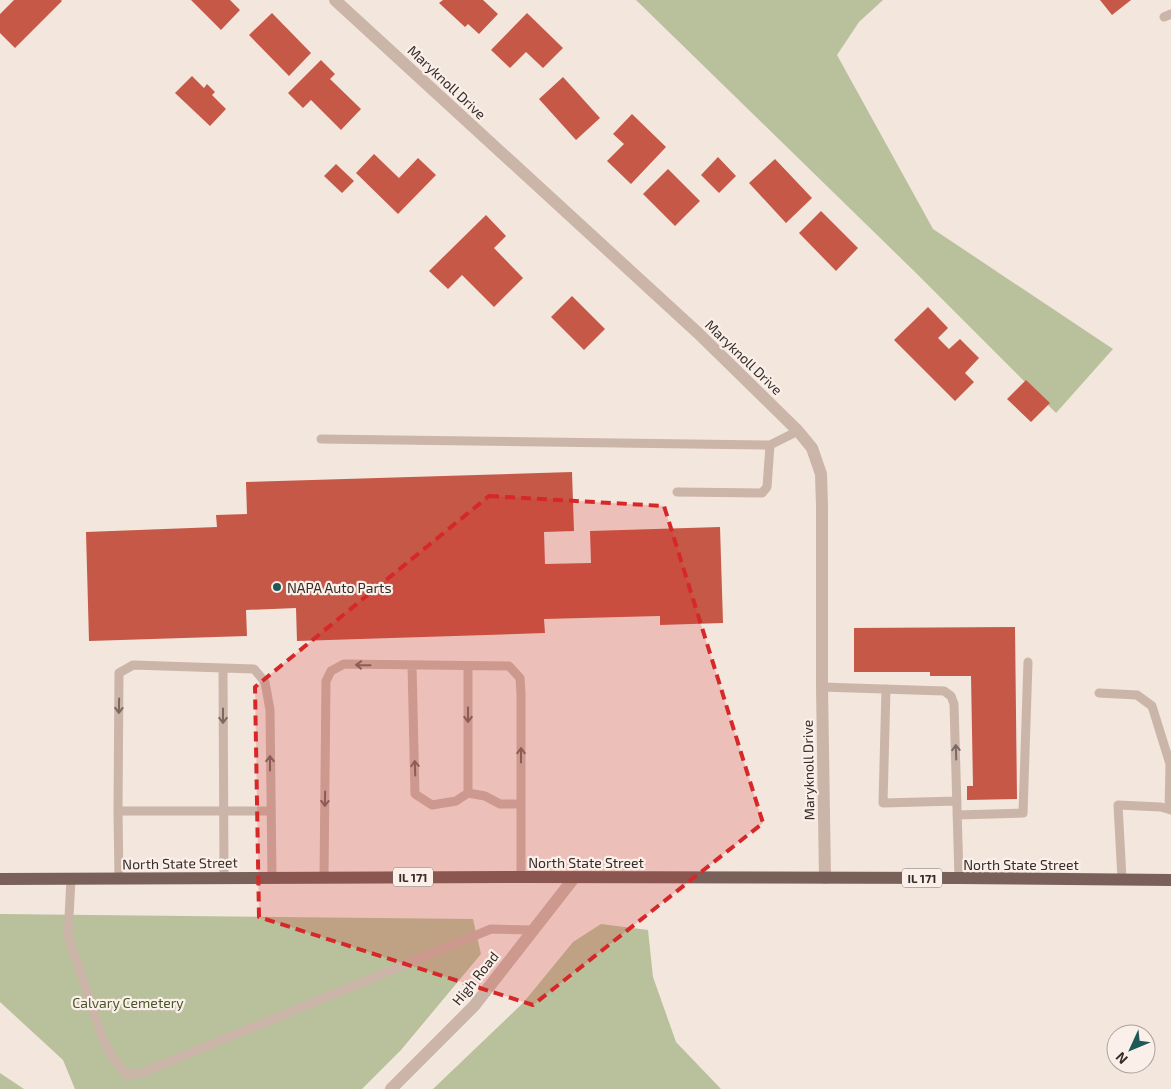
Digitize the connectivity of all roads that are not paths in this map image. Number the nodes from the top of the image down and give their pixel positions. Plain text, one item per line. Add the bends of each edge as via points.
1 (335, 0) edge
2 (798, 431) junction
3 (321, 440) dead end
4 (770, 446) junction
5 (678, 492) dead end
6 (1028, 662) dead end
7 (412, 665) junction
8 (468, 666) junction
9 (223, 668) junction
10 (822, 688) junction
11 (886, 689) junction
12 (1099, 694) dead end
13 (468, 793) junction
14 (957, 801) junction
15 (521, 804) junction
16 (1170, 809) edge
17 (224, 811) junction
18 (271, 811) junction
19 (118, 812) junction
20 (957, 815) junction
21 (224, 877) junction
22 (272, 877) junction
23 (520, 877) junction
24 (324, 878) junction
25 (574, 878) junction
26 (825, 878) junction
27 (959, 878) junction
28 (0, 879) edge
29 (71, 879) junction
30 (120, 879) junction
31 (1122, 879) junction
32 (1171, 880) edge
33 (533, 930) junction
34 (391, 1089) edge

1 - 2 street, Maryknoll Drive via 698,333
2 - 4 lane
2 - 10 street, Maryknoll Drive via 812,448 821,474
3 - 4 lane
4 - 5 lane via 768,487 762,493
6 - 20 lane via 1023,813
7 - 8 lane
13 -> 7 lane via 456,801 432,804 415,794
7 -> 24 lane via 344,664 332,671 326,681
8 -> 13 lane
15 -> 8 lane via 520,678 509,666
9 -> 17 lane
18 -> 9 lane via 270,710 265,682 254,669
9 -> 19 lane via 133,665 119,673
10 - 11 lane
10 - 26 street, Maryknoll Drive
14 -> 11 lane via 954,704 951,696 944,691
11 - 14 lane via 883,803
12 - 16 lane via 1137,695 1152,706 1170,764
13 - 15 lane via 485,796 500,804
14 - 20 lane
15 - 23 lane
16 - 31 lane via 1118,805
17 - 18 lane
17 - 19 lane
17 - 21 lane
18 - 22 lane
19 - 30 lane
20 - 27 lane
21 - 22 main road, North State Street / IL 171
21 - 30 main road, North State Street / IL 171
22 - 24 main road, North State Street / IL 171
23 - 24 main road, North State Street / IL 171
23 - 25 main road, North State Street / IL 171
25 - 26 main road, North State Street / IL 171
25 - 33 street, High Road
26 - 27 main road, North State Street / IL 171
27 - 31 main road, North State Street / IL 171
28 - 29 main road, North State Street / IL 171
29 - 30 main road, North State Street / IL 171
29 - 33 lane via 68,936 103,1039 127,1075 142,1073 491,929
31 - 32 main road, North State Street / IL 171
33 - 34 street, High Road via 474,1006

